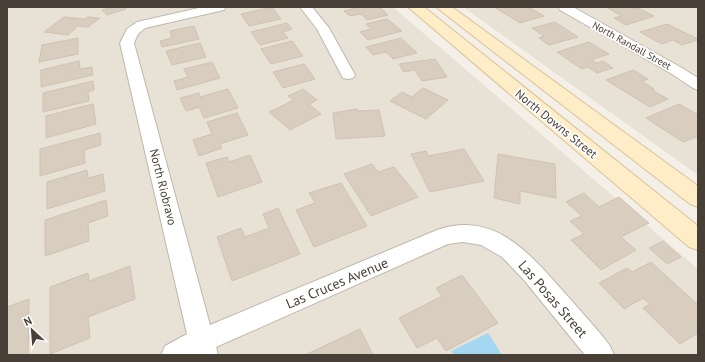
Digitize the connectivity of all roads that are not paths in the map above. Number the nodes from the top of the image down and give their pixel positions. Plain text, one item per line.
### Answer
1 (220, 7) edge
2 (306, 7) edge
3 (415, 7) edge
4 (443, 7) edge
5 (564, 7) edge
6 (348, 75) dead end
7 (698, 85) edge
8 (698, 198) edge
9 (698, 240) edge
10 (503, 246) joint
11 (203, 348) edge
12 (174, 355) edge
13 (601, 355) edge

1 - 11 street, North Riobravo
2 - 6 street
3 - 9 main road, North Downs Street
4 - 8 main road
5 - 7 street, North Randall Street
10 - 11 street, Las Cruces Avenue
10 - 13 street, Las Posas Street
11 - 12 street, Las Cruces Avenue

